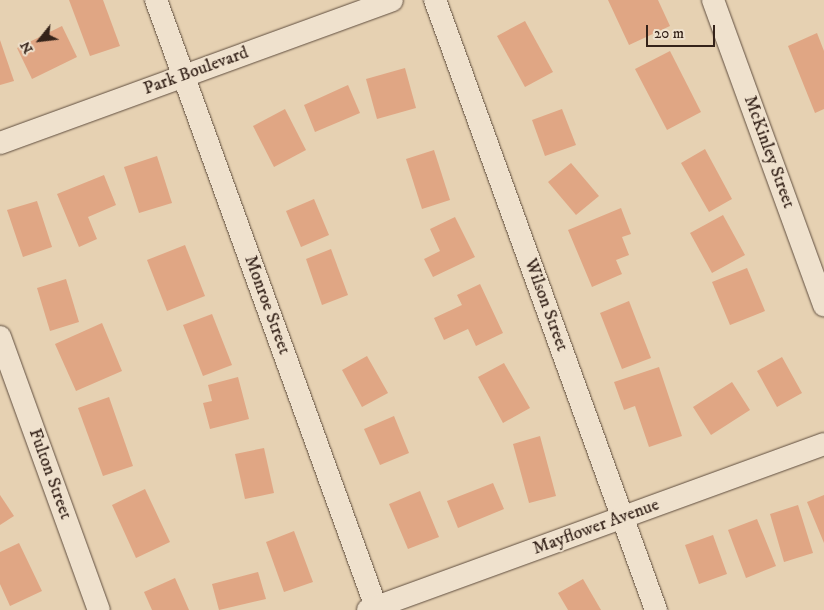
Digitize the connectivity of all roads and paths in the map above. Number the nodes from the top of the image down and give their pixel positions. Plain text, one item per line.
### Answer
1 (156, 0) edge
2 (392, 0) edge
3 (435, 0) edge
4 (713, 0) edge
5 (183, 76) junction
6 (0, 143) edge
7 (824, 305) edge
8 (0, 337) edge
9 (824, 444) edge
10 (623, 517) junction
11 (374, 609) edge
12 (99, 610) edge
13 (656, 610) edge

1 - 5 street, Monroe Street
2 - 5 street, Park Boulevard
3 - 10 street, Wilson Street
4 - 7 street, McKinley Street
5 - 6 street, Park Boulevard
5 - 11 street, Monroe Street
8 - 12 street, Fulton Street
9 - 10 street, Mayflower Avenue
10 - 11 street, Mayflower Avenue
10 - 13 street, Wilson Street

